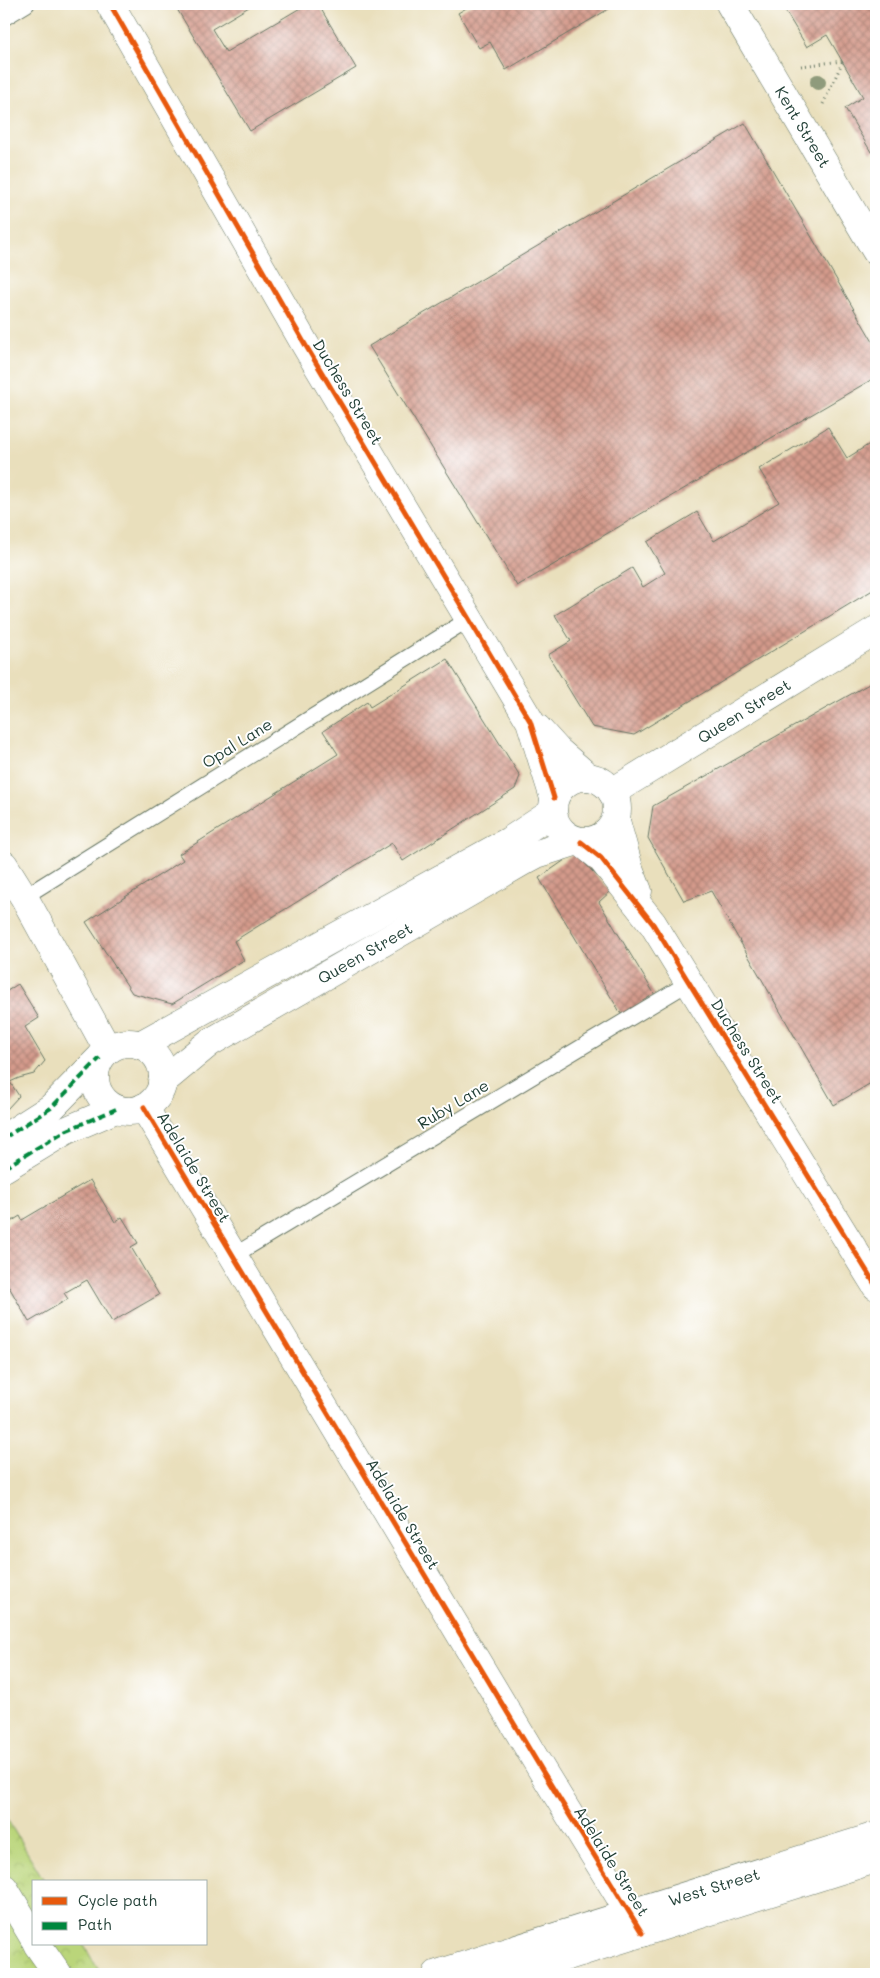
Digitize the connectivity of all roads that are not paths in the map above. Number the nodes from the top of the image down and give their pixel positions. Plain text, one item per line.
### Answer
1 (27, 4) edge
2 (110, 4) edge
3 (730, 4) edge
4 (4, 18) edge
5 (876, 252) edge
6 (469, 619) junction
7 (876, 630) edge
8 (530, 722) junction
9 (588, 777) junction
10 (612, 792) junction
11 (554, 805) junction
12 (616, 821) junction
13 (579, 841) junction
14 (4, 865) edge
15 (24, 897) junction
16 (653, 924) junction
17 (690, 982) junction
18 (140, 1045) junction
19 (104, 1054) junction
20 (162, 1082) junction
21 (144, 1107) junction
22 (116, 1109) junction
23 (4, 1138) edge
24 (4, 1168) edge
25 (233, 1256) junction
26 (876, 1286) edge
27 (876, 1836) edge
28 (876, 1859) edge
29 (4, 1888) edge
30 (636, 1923) junction
31 (32, 1935) edge
32 (38, 1946) edge
33 (38, 1946) edge
34 (45, 1974) edge
35 (58, 1974) edge
36 (437, 1974) edge
37 (511, 1974) edge

1 - 4 lane
2 - 6 street, Duchess Street
3 - 5 street, Kent Street
6 - 8 street, Duchess Street
6 - 15 lane, Opal Lane
7 - 10 street, Queen Street
8 - 9 street, Duchess Street
8 - 11 street, Duchess Street
9 - 10 street
9 - 11 street
10 - 12 street
11 - 13 street
11 - 18 street, Queen Street
12 - 13 street
12 - 16 street, Duchess Street
13 - 16 street, Duchess Street
13 - 20 street, Queen Street
14 - 15 street
15 - 19 street
16 - 17 street, Duchess Street
17 - 25 lane, Ruby Lane
17 - 26 street, Duchess Street
18 - 19 street
18 - 20 street
19 - 22 street
19 - 23 street
20 - 21 street
21 - 22 street
21 - 25 street, Adelaide Street
22 - 24 street
25 - 30 street, Adelaide Street
27 - 30 street, West Street
28 - 30 street, West Street
29 - 31 street
30 - 36 street, West Street
30 - 37 street, West Street
32 - 34 street
33 - 35 street

